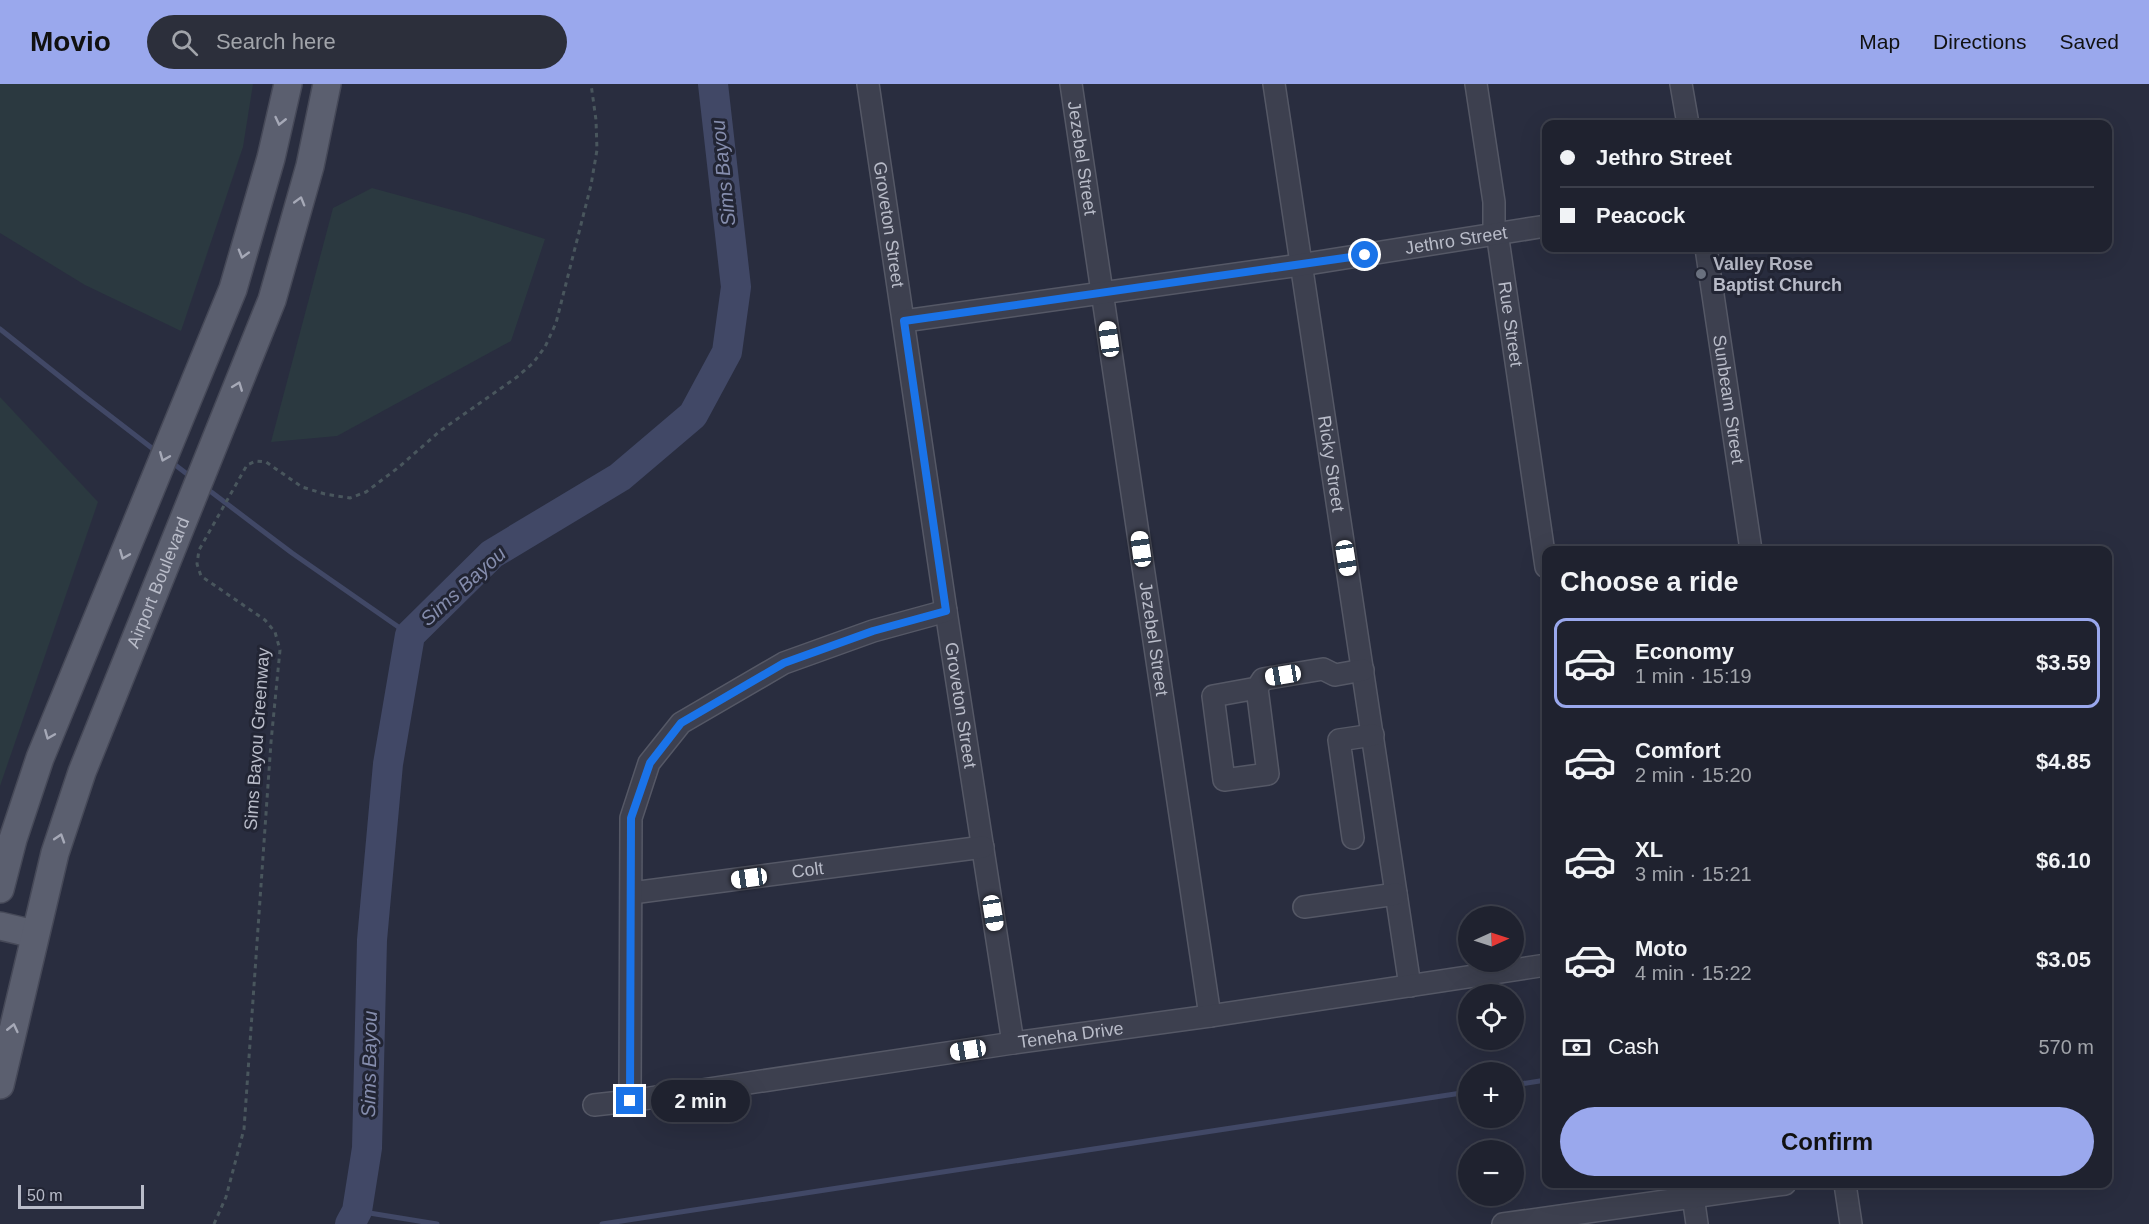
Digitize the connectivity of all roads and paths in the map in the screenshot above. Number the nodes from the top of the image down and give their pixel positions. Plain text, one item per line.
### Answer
1 (288, 84) edge
2 (327, 84) edge
3 (591, 84) edge
4 (868, 84) edge
5 (1071, 84) edge
6 (1274, 84) edge
7 (1476, 84) edge
8 (1682, 84) edge
9 (1687, 120) edge
10 (271, 158) junction
11 (310, 166) junction
12 (1542, 227) edge
13 (1494, 235) junction
14 (1707, 252) edge
15 (1300, 265) junction
16 (1102, 292) junction
17 (904, 321) junction
18 (1543, 546) edge
19 (1749, 546) edge
20 (946, 611) junction
21 (1363, 670) junction
22 (1257, 688) dead end
23 (1372, 735) junction
24 (1378, 773) junction
25 (1345, 779) junction
26 (1353, 838) dead end
27 (983, 847) junction
28 (0, 889) edge
29 (632, 893) junction
30 (1396, 894) junction
31 (1304, 907) dead end
32 (0, 926) edge
33 (34, 934) junction
34 (1542, 966) edge
35 (1410, 986) junction
36 (1210, 1016) junction
37 (1013, 1043) junction
38 (0, 1084) edge
39 (630, 1101) junction
40 (594, 1105) dead end
41 (1754, 1188) edge
42 (1846, 1188) edge
43 (1693, 1196) junction
44 (214, 1224) edge
45 (1503, 1224) edge
46 (1697, 1224) edge
47 (1851, 1224) edge

1 -> 10 main road
2 - 11 main road, Airport Boulevard
3 - 44 path, Sims Bayou Greenway
4 - 17 street, Groveton Street
5 - 16 street, Jezebel Street
6 - 15 street, Ricky Street
7 - 13 street, Rue Street
8 - 9 street
10 - 11 main road
10 -> 28 main road
33 -> 11 main road, Airport Boulevard
12 - 13 street, Jethro Street
13 - 15 street, Jethro Street
13 - 18 street, Rue Street
14 - 19 street, Sunbeam Street
15 - 16 street, Jethro Street
15 - 21 street, Ricky Street
16 - 17 street, Jethro Street
16 - 36 street, Jezebel Street
17 - 20 street, Groveton Street
20 - 27 street, Groveton Street
20 - 29 street
21 - 22 street
21 - 23 street, Ricky Street
23 - 24 street, Ricky Street
23 - 25 street
24 - 25 street
24 - 30 street, Ricky Street
25 - 26 street
27 - 29 street, Colt
27 - 37 street, Groveton Street
29 - 39 street
30 - 31 street
30 - 35 street, Ricky Street
32 - 33 main road
38 -> 33 main road, Airport Boulevard
34 - 35 street, Teneha Drive
35 - 36 street, Teneha Drive
36 - 37 street, Teneha Drive
37 - 39 street, Teneha Drive
39 - 40 street, Teneha Drive
41 - 43 street
42 - 47 street
43 - 45 street
43 - 46 street

